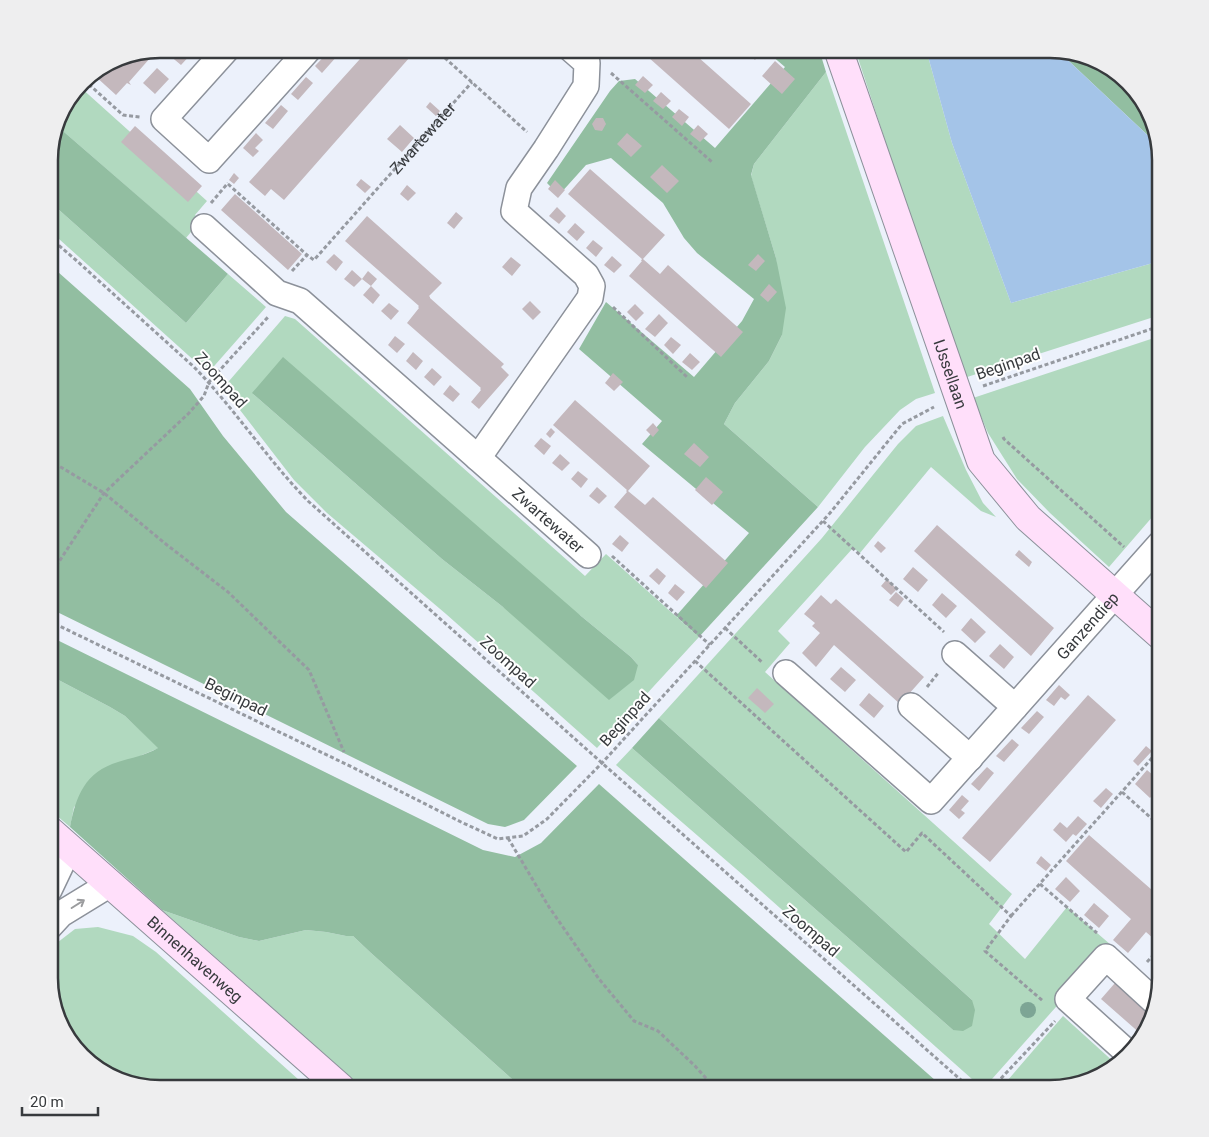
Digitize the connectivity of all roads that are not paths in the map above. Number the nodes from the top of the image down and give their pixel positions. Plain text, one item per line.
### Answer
1 (219, 58) edge
2 (301, 58) edge
3 (579, 58) edge
4 (841, 58) edge
5 (206, 216) road end
6 (478, 458) junction
7 (1151, 554) edge
8 (588, 556) road end
9 (1115, 595) junction
10 (1152, 628) edge
11 (955, 654) road end
12 (786, 673) road end
13 (911, 706) road end
14 (1015, 707) junction
15 (970, 758) junction
16 (58, 838) edge
17 (69, 848) junction
18 (58, 871) edge
19 (110, 884) junction
20 (58, 917) edge
21 (1150, 997) edge
22 (1122, 1050) edge
23 (332, 1080) edge

1 - 2 street
3 - 6 street
4 - 9 street, IJssellaan
5 - 6 street, Zwartewater
6 - 8 street, Zwartewater
7 - 9 street, Ganzendiep
9 - 10 street, IJssellaan
9 - 14 street, Ganzendiep
11 - 14 street
12 - 15 street, Ganzendiep
13 - 15 street
14 - 15 street, Ganzendiep
16 - 17 street, Binnenhavenweg
17 - 18 street
17 - 19 street, Binnenhavenweg
20 -> 19 street
19 - 23 street, Binnenhavenweg
21 - 22 street

